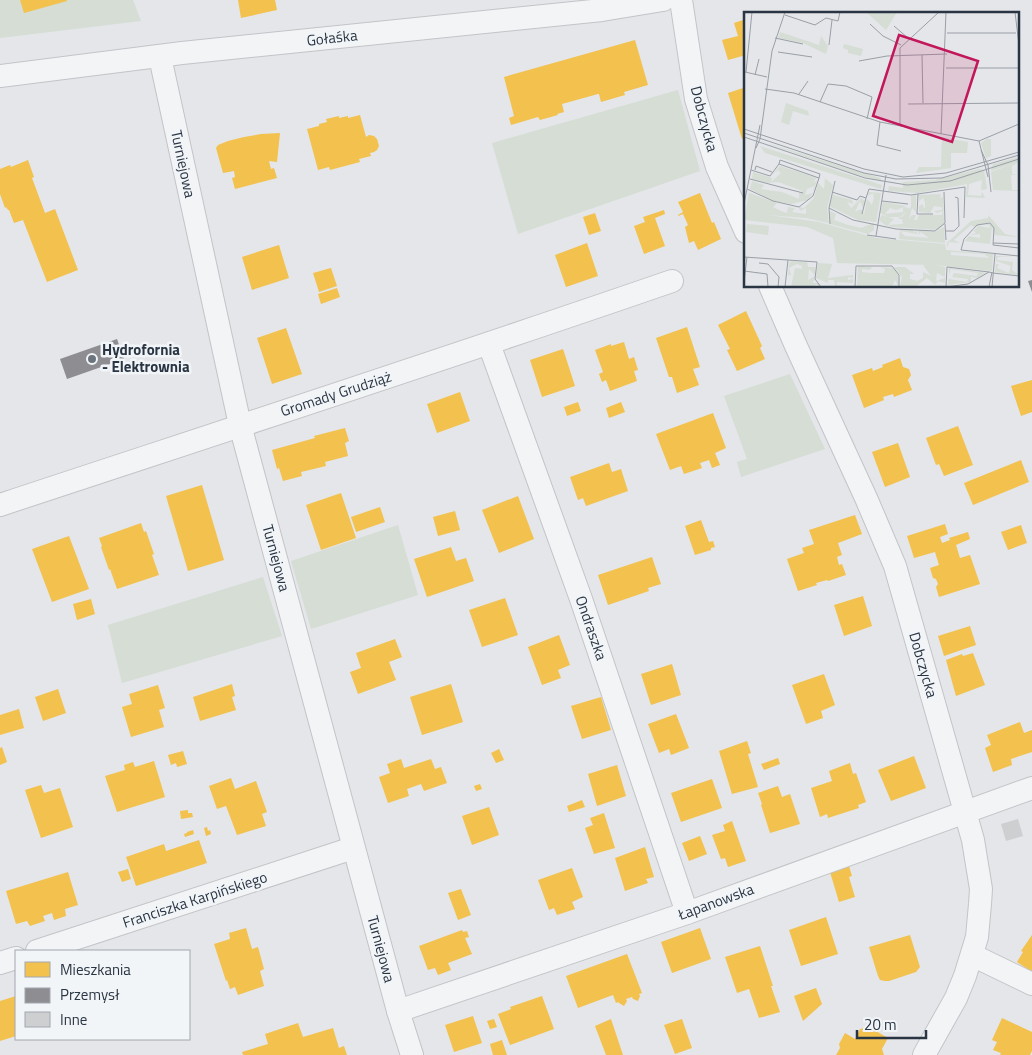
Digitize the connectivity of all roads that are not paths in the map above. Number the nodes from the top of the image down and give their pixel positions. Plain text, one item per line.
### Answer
1 (663, 0) edge
2 (681, 0) edge
3 (160, 56) junction
4 (0, 76) edge
5 (744, 228) edge
6 (672, 281) dead end
7 (771, 288) edge
8 (488, 344) junction
9 (240, 425) junction
10 (0, 505) edge
11 (1032, 788) edge
12 (965, 812) junction
13 (353, 848) junction
14 (688, 912) junction
15 (40, 950) edge
16 (972, 954) junction
17 (15, 958) edge
18 (0, 963) edge
19 (1032, 984) edge
20 (398, 1011) junction
21 (412, 1055) edge
22 (924, 1055) edge

1 - 3 street, Gołaśka
2 - 5 street, Dobczycka
3 - 4 street, Gołaśka
3 - 9 street, Turniejowa
6 - 8 street, Gromady Grudziąż
7 - 12 street, Dobczycka
8 - 9 street, Gromady Grudziąż
8 - 14 street, Ondraszka
9 - 10 street, Gromady Grudziąż
9 - 13 street, Turniejowa
11 - 12 street, Łapanowska
12 - 14 street, Łapanowska
12 - 16 street, Dobczycka
13 - 15 street, Franciszka Karpińskiego
13 - 20 street, Turniejowa
14 - 20 street, Łapanowska
16 - 19 street
16 - 22 street, Dobczycka
17 - 18 street
20 - 21 street, Turniejowa

